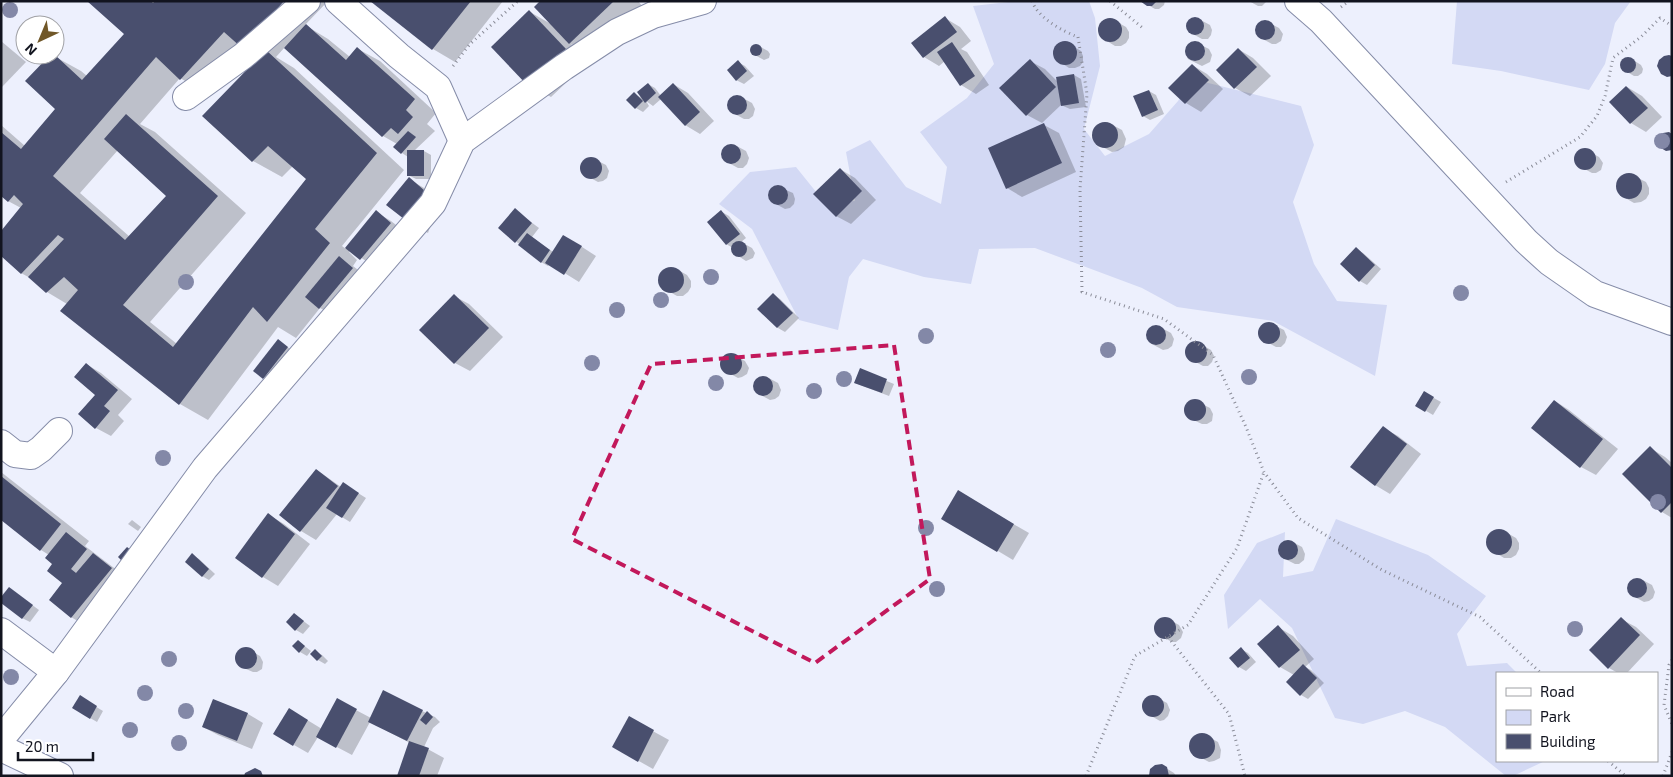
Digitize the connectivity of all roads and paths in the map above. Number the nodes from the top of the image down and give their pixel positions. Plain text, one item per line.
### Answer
1 (307, 1) edge
2 (338, 1) edge
3 (518, 1) edge
4 (703, 1) edge
5 (1032, 1) edge
6 (1110, 1) edge
7 (1298, 1) edge
8 (1672, 26) edge
9 (1144, 29) dead end
10 (438, 87) junction
11 (186, 98) dead end
12 (462, 141) junction
13 (1484, 195) junction
14 (1672, 322) edge
15 (59, 431) dead end
16 (1, 443) edge
17 (1264, 472) junction
18 (1, 631) edge
19 (1168, 636) junction
20 (1672, 660) edge
21 (56, 672) junction
22 (1540, 672) edge
23 (1672, 724) edge
24 (1, 739) edge
25 (1, 748) edge
26 (1672, 752) edge
27 (1609, 762) edge
28 (60, 776) edge
29 (1086, 776) edge
30 (1245, 776) edge
31 (1626, 776) edge
32 (1663, 776) edge

1 - 11 street
2 - 10 street
3 - 10 path
4 - 12 street
5 - 17 path
6 - 9 path
7 - 13 street
8 - 13 path
10 - 12 street
12 - 21 street
13 - 14 street
15 - 16 street
17 - 19 path
17 - 22 path
18 - 21 street
19 - 29 path
19 - 30 path
20 - 23 path
21 - 24 street
25 - 28 street
26 - 32 path
27 - 31 path

